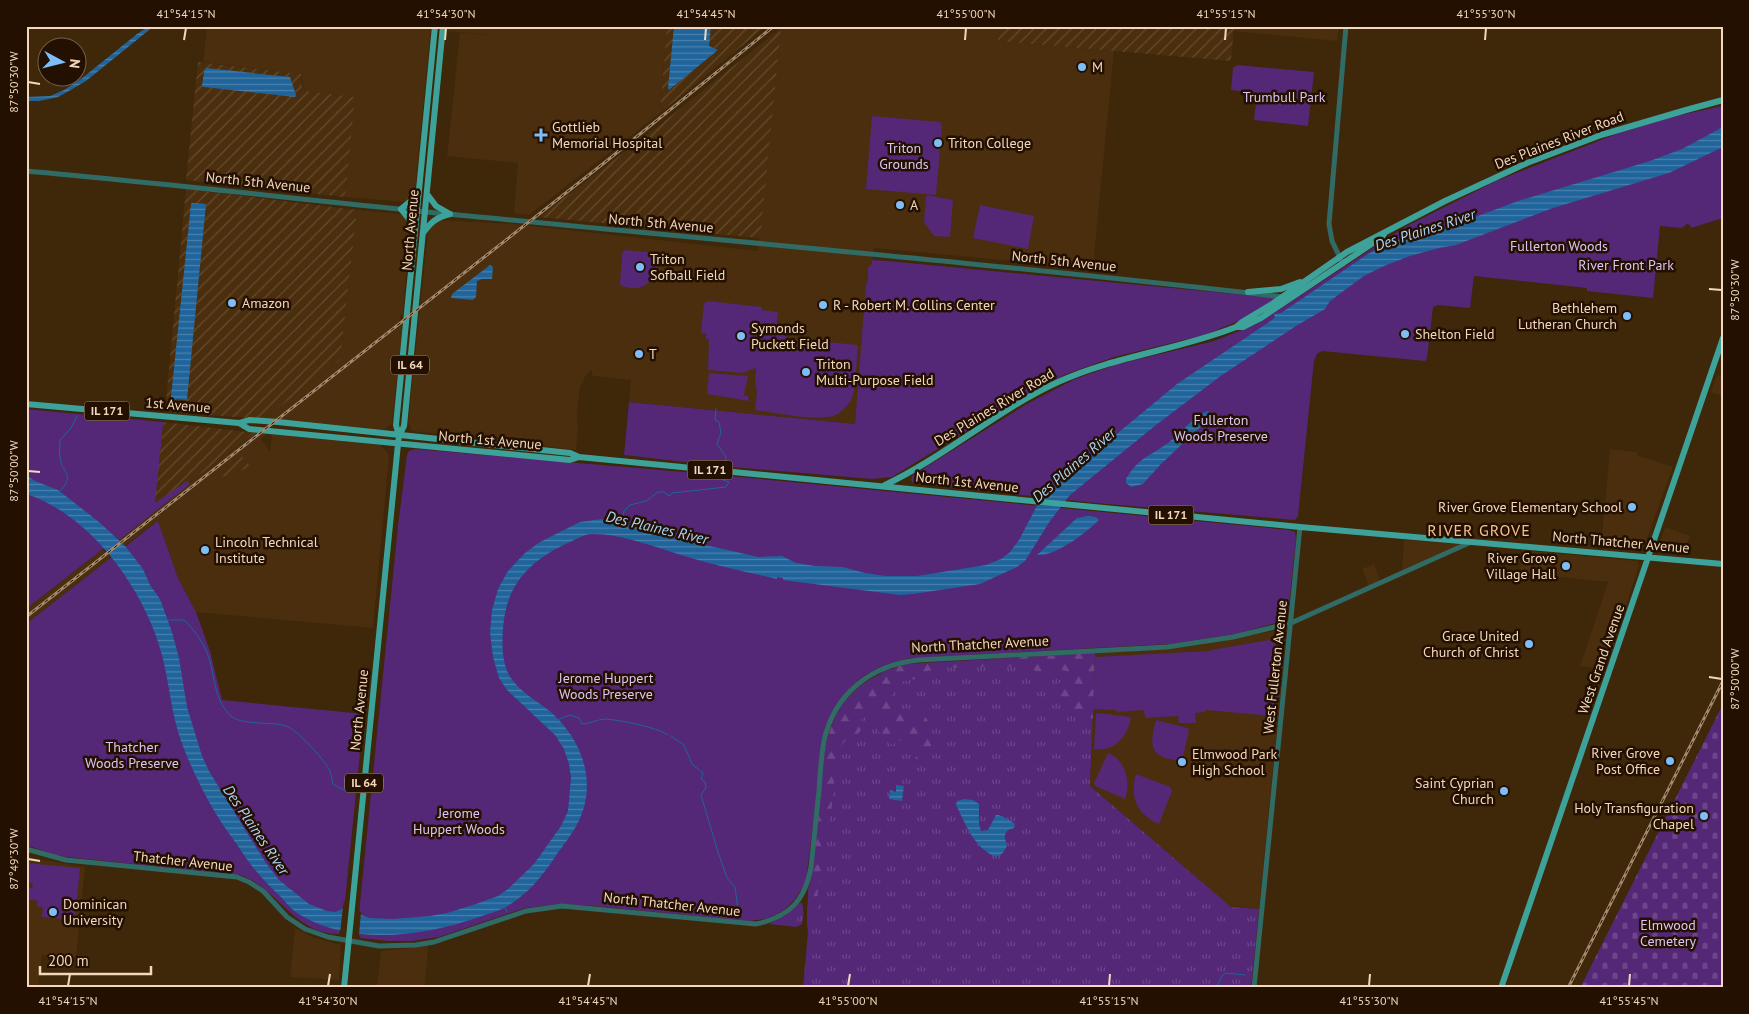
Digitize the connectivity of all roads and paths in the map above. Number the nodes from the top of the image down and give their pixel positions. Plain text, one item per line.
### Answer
1 (435, 26) edge
2 (443, 26) edge
3 (1346, 26) edge
4 (1723, 100) edge
5 (26, 171) edge
6 (419, 187) junction
7 (426, 192) junction
8 (400, 208) junction
9 (417, 210) junction
10 (424, 211) junction
11 (450, 214) junction
12 (422, 234) junction
13 (414, 240) junction
14 (1341, 260) junction
15 (1310, 277) junction
16 (1248, 292) junction
17 (1283, 297) junction
18 (1293, 298) junction
19 (1236, 327) junction
20 (1723, 338) edge
21 (26, 404) edge
22 (239, 423) junction
23 (399, 436) junction
24 (398, 444) junction
25 (579, 457) junction
26 (910, 481) junction
27 (884, 486) junction
28 (1300, 527) junction
29 (1472, 542) junction
30 (1648, 556) junction
31 (1723, 564) edge
32 (1291, 623) junction
33 (26, 849) edge
34 (349, 942) junction
35 (344, 988) edge
36 (1254, 988) edge
37 (1501, 988) edge

1 - 6 main road, North Avenue / IL 64
2 - 7 main road, North Avenue / IL 64
3 - 14 street
4 - 14 main road, Des Plaines River Road
5 - 8 street, North 5th Avenue
6 - 8 main road
6 - 9 main road, North Avenue / IL 64
7 - 10 main road, North Avenue / IL 64
7 - 11 main road
8 - 9 street, North 5th Avenue
8 - 13 main road
9 - 10 street, North 5th Avenue
9 - 13 main road, North Avenue / IL 64
10 - 11 street, North 5th Avenue
10 - 12 main road, North Avenue / IL 64
11 - 12 main road
11 - 16 street, North 5th Avenue
12 - 23 main road, North Avenue / IL 64
13 - 23 main road, North Avenue / IL 64
14 - 15 main road, Des Plaines River Road
14 - 18 main road, Des Plaines River Road
15 - 16 main road
15 - 17 main road, Des Plaines River Road
16 - 17 street, North 5th Avenue
17 - 18 street, North 5th Avenue
17 - 19 main road, Des Plaines River Road
18 - 19 main road, Des Plaines River Road
19 - 26 main road, Des Plaines River Road
20 - 30 main road, West Grand Avenue
21 - 22 main road, 1st Avenue / IL 171
22 - 23 main road, 1st Avenue / IL 171
22 - 24 main road, 1st Avenue / IL 171
23 - 24 main road, North Avenue / IL 64
23 - 25 main road, North 1st Avenue / IL 171
24 - 25 main road, North 1st Avenue / IL 171
24 - 34 main road, North Avenue / IL 64
25 - 27 main road, North 1st Avenue / IL 171
26 - 27 main road, North 1st Avenue / IL 171
26 - 27 main road, Des Plaines River Road
26 - 28 main road, North 1st Avenue / IL 171
28 - 29 main road, North 1st Avenue / IL 171
28 - 32 street, West Fullerton Avenue
29 - 30 main road, North Thatcher Avenue / IL 171
29 - 32 street, North Thatcher Avenue
30 - 31 main road, North Thatcher Avenue / IL 171
30 - 37 main road, West Grand Avenue
32 - 34 street, North Thatcher Avenue
32 - 36 street, West Fullerton Avenue
33 - 34 street, Thatcher Avenue
34 - 35 main road, North Avenue / IL 64

